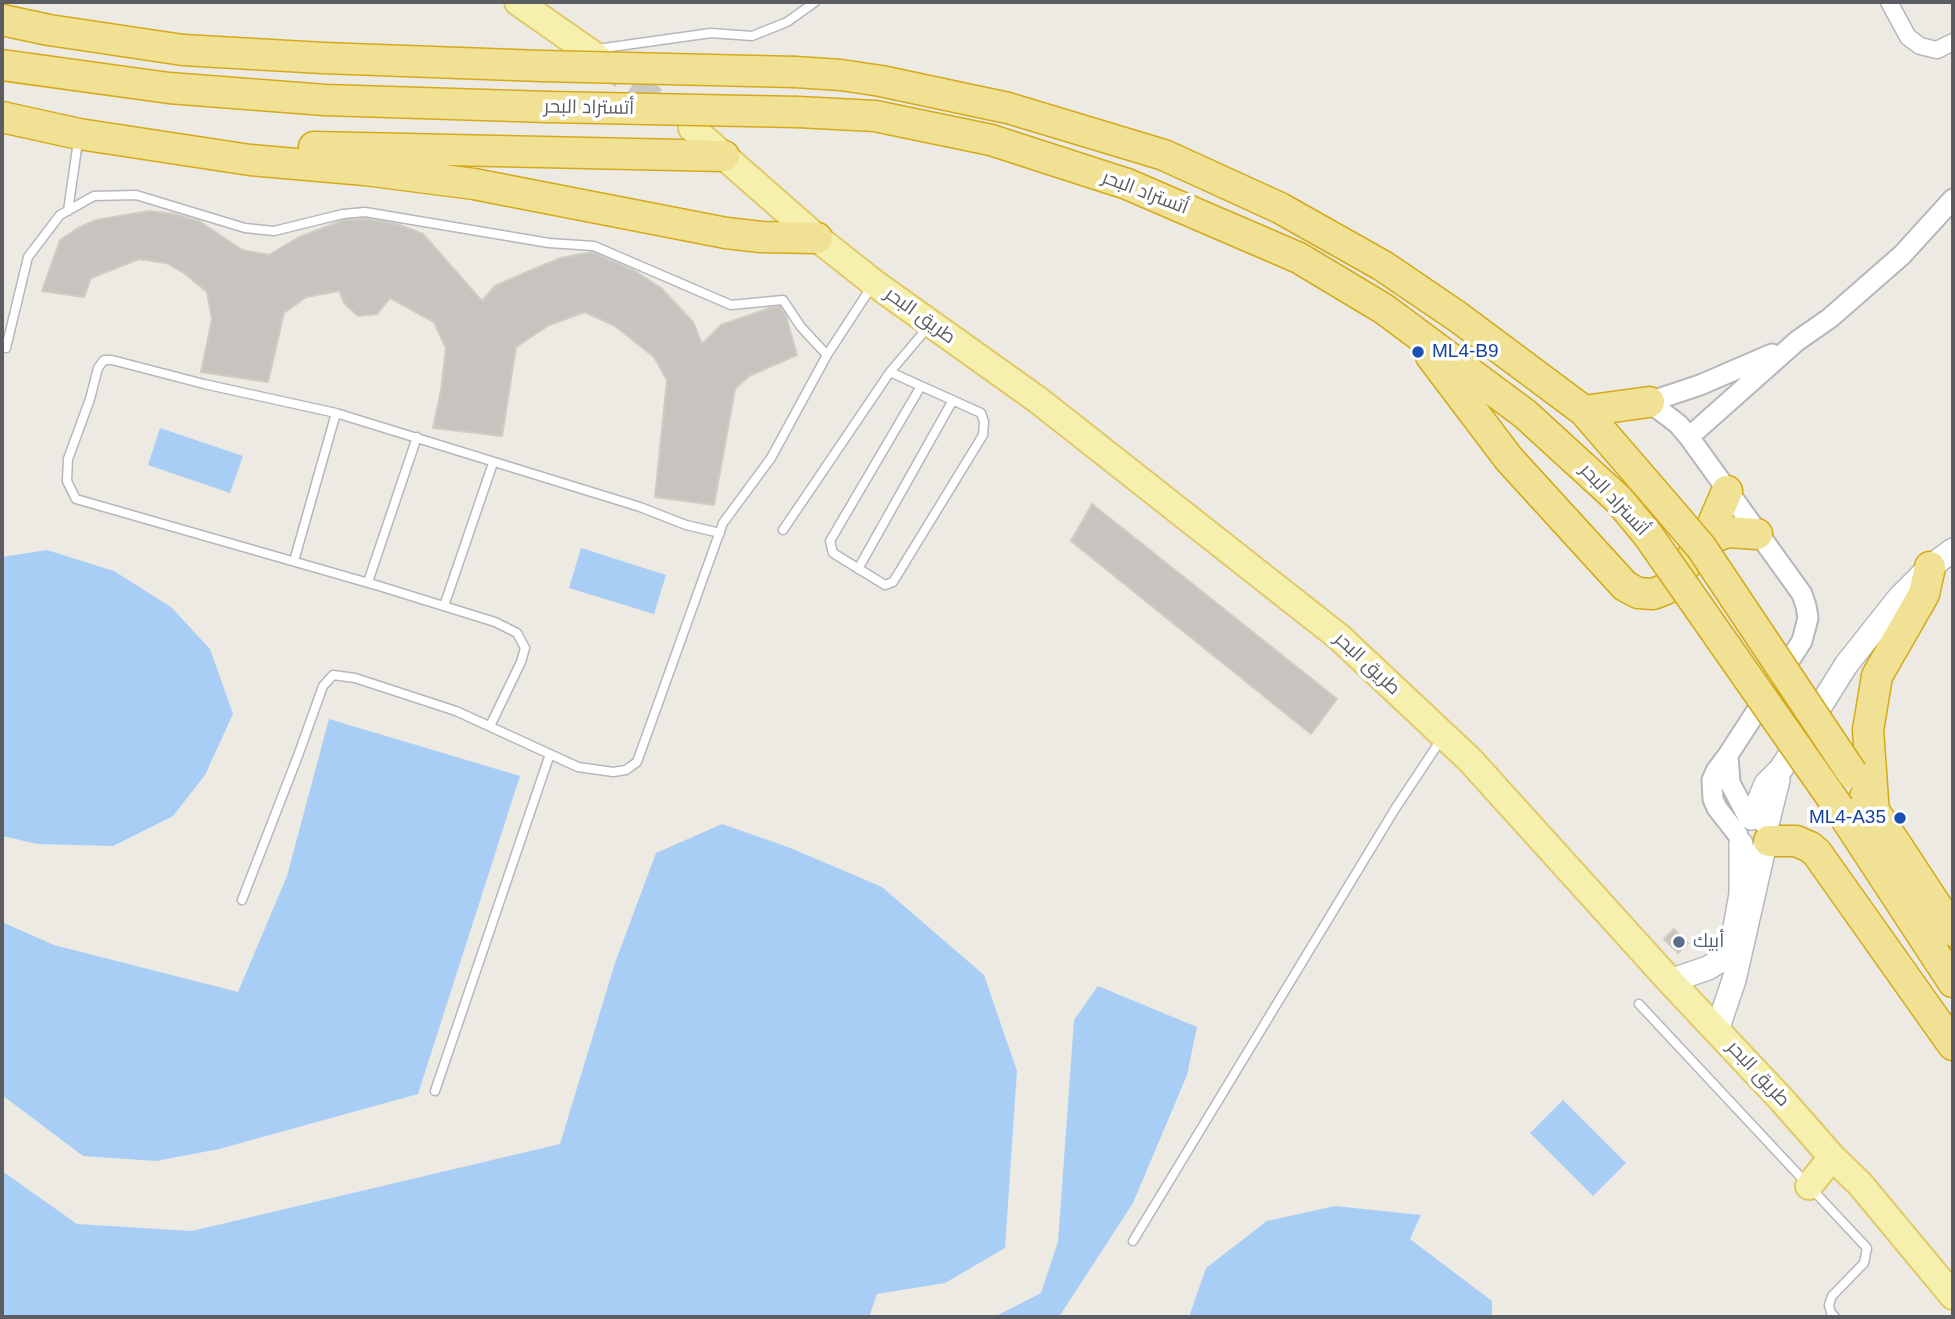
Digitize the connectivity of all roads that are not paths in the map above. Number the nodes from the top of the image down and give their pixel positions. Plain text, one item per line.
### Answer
1 (519, 2) edge
2 (815, 2) edge
3 (1889, 2) edge
4 (2, 20) edge
5 (1953, 42) edge
6 (593, 54) joint
7 (2, 65) edge
8 (2, 117) edge
9 (692, 128) tunnel mouth
10 (79, 134) junction
11 (135, 143) junction
12 (724, 156) junction
13 (1953, 199) edge
14 (68, 211) junction
15 (817, 238) junction
16 (874, 283) junction
17 (931, 324) junction
18 (1409, 327) junction
19 (1797, 341) junction
20 (6, 348) dead end
21 (827, 355) junction
22 (890, 372) junction
23 (921, 386) junction
24 (953, 400) junction
25 (1649, 402) junction
26 (1584, 411) junction
27 (336, 412) junction
28 (417, 437) junction
29 (1689, 437) junction
30 (492, 463) junction
31 (1727, 491) junction
32 (783, 530) dead end
33 (720, 533) junction
34 (1757, 534) junction
35 (1706, 540) junction
36 (1942, 558) edge
37 (294, 561) junction
38 (858, 569) junction
39 (368, 582) junction
40 (444, 606) junction
41 (490, 726) junction
42 (1443, 735) junction
43 (550, 754) junction
44 (1874, 814) junction
45 (1754, 833) junction
46 (242, 900) dead end
47 (1953, 931) edge
48 (1670, 981) junction
49 (1953, 982) edge
50 (1639, 1004) dead end
51 (1717, 1030) junction
52 (1953, 1045) edge
53 (435, 1091) dead end
54 (1832, 1157) junction
55 (1809, 1186) junction
56 (1133, 1241) dead end
57 (1953, 1296) edge
58 (1835, 1317) edge

1 - 6 main road
2 - 6 lane
3 - 5 street
4 - 26 highway, أتستراد البحر, bridge
7 - 18 highway, أتستراد البحر, bridge
8 - 10 highway
9 - 12 main road, طريق البحر
10 - 11 highway
10 - 14 lane
11 - 12 highway
11 - 15 highway
12 - 15 main road, طريق البحر
13 - 19 street
14 - 20 lane
14 - 21 lane
15 - 16 main road, طريق البحر
16 - 17 main road, طريق البحر
16 - 21 lane
17 - 22 lane
17 - 42 main road, طريق البحر
18 - 35 highway
18 - 49 highway, أتستراد البحر, bridge
19 - 25 street
19 - 29 street
21 - 33 lane
22 - 23 lane
22 - 32 lane
23 - 24 lane
23 - 38 lane
24 - 38 lane
24 - 38 lane
25 - 26 highway
25 - 29 street
26 - 44 highway, أتستراد البحر, bridge
27 - 28 lane
27 - 37 lane
27 - 37 lane
28 - 30 lane
28 - 39 lane
29 - 31 street
30 - 33 lane
30 - 40 lane
31 - 34 street
31 - 35 highway
33 - 43 lane
34 - 35 highway
34 - 45 street
36 - 44 highway
36 - 45 main road
37 - 39 lane
39 - 40 lane
40 - 41 lane
41 - 43 lane
41 - 46 lane
42 - 48 main road, طريق البحر
42 - 56 lane
43 - 53 lane
44 - 47 highway, أتستراد البحر
45 - 48 main road
45 - 51 main road
45 - 52 highway
48 - 51 main road, طريق البحر
50 - 55 lane
51 - 54 main road, طريق البحر
54 - 55 main road
54 - 57 main road, طريق البحر
55 - 58 lane

